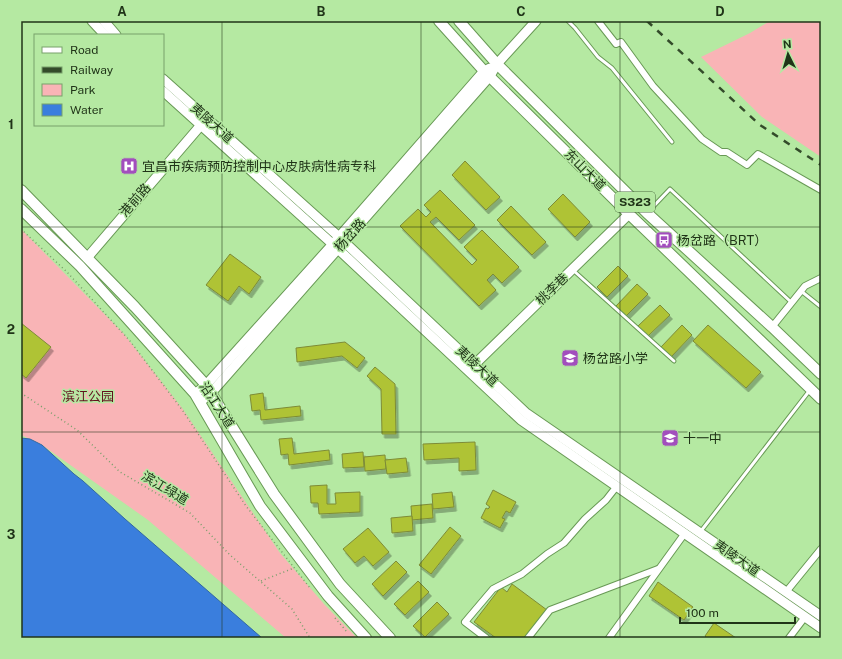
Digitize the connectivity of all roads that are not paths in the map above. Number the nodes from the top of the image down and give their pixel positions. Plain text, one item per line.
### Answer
1 (92, 21) edge
2 (104, 21) edge
3 (439, 21) edge
4 (459, 21) edge
5 (536, 21) edge
6 (568, 21) edge
7 (598, 21) edge
8 (103, 34) edge
9 (115, 34) edge
10 (497, 64) junction
11 (487, 73) junction
12 (164, 80) edge
13 (164, 92) edge
14 (201, 125) junction
15 (672, 142) dead end
16 (21, 190) edge
17 (821, 190) edge
18 (21, 210) edge
19 (646, 213) junction
20 (629, 214) junction
21 (341, 239) junction
22 (335, 247) junction
23 (86, 258) junction
24 (572, 270) junction
25 (821, 278) edge
26 (800, 291) junction
27 (791, 302) junction
28 (821, 307) edge
29 (772, 327) junction
30 (674, 361) dead end
31 (476, 364) junction
32 (821, 374) edge
33 (209, 389) junction
34 (811, 389) junction
35 (198, 398) junction
36 (821, 399) edge
37 (617, 486) junction
38 (685, 533) junction
39 (700, 533) junction
40 (821, 549) edge
41 (658, 569) junction
42 (786, 592) junction
43 (821, 616) edge
44 (805, 617) junction
45 (821, 628) edge
46 (366, 638) edge
47 (390, 638) edge
48 (486, 638) edge
49 (528, 638) edge
50 (609, 638) edge
51 (789, 638) edge

1 - 8 main road
2 - 9 main road
3 - 11 main road, 东山大道
4 - 10 main road, 东山大道 / S323
5 - 10 main road, 杨岔路
6 - 15 lane
7 - 17 street
10 - 11 main road, 杨岔路
10 - 19 main road, 东山大道 / S323
11 - 20 main road, 东山大道
11 - 21 main road, 杨岔路
12 - 21 main road, 夷陵大道
13 - 14 main road, 夷陵大道
14 - 22 main road, 夷陵大道
14 - 23 main road, 港前路
16 - 23 main road, 沿江大道
18 - 35 main road, 沿江大道
19 - 27 lane
19 - 29 main road, 东山大道 / S323
20 - 24 main road, 桃李巷
20 - 34 main road, 东山大道
21 - 22 main road, 杨岔路
21 - 31 main road, 夷陵大道
22 - 33 main road, 杨岔路
22 - 37 main road, 夷陵大道
23 - 33 main road, 沿江大道
24 - 30 lane
24 - 31 main road, 桃李巷
25 - 26 street
26 - 27 street
26 - 28 lane
27 - 29 street
29 - 32 main road, 东山大道 / S323
31 - 39 main road, 夷陵大道
33 - 35 main road, 杨岔路
33 - 47 main road, 沿江大道
34 - 36 main road, 东山大道
34 - 39 lane
35 - 46 main road, 沿江大道
37 - 38 main road, 夷陵大道
37 - 48 street
38 - 41 street
38 - 44 main road, 夷陵大道
39 - 42 main road, 夷陵大道
40 - 42 street
41 - 49 street
41 - 50 street
42 - 43 main road, 夷陵大道
44 - 45 main road, 夷陵大道
44 - 51 street

